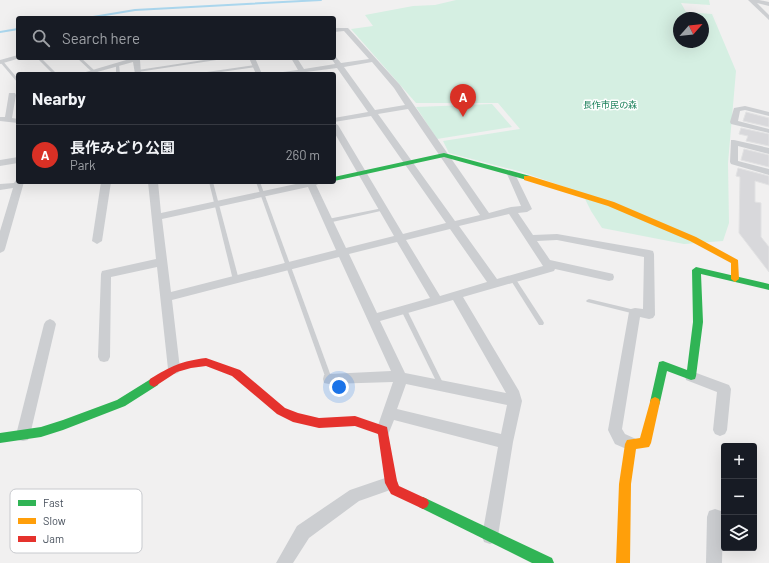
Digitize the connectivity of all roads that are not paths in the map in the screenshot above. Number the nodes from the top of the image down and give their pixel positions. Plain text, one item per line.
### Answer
1 (751, 0) edge
2 (769, 4) edge
3 (769, 18) edge
4 (336, 30) edge
5 (16, 58) edge
6 (40, 60) edge
7 (80, 60) edge
8 (138, 60) edge
9 (211, 60) edge
10 (253, 60) edge
11 (295, 60) edge
12 (374, 60) junction
13 (119, 61) edge
14 (1, 62) edge
15 (336, 62) edge
16 (256, 66) junction
17 (93, 71) junction
18 (53, 72) edge
19 (90, 72) edge
20 (118, 72) edge
21 (138, 72) edge
22 (214, 72) edge
23 (259, 72) edge
24 (303, 72) edge
25 (16, 79) edge
26 (12, 95) edge
27 (411, 106) junction
28 (373, 113) junction
29 (769, 114) edge
30 (4, 120) edge
31 (336, 120) edge
32 (16, 121) edge
33 (336, 128) edge
34 (769, 131) edge
35 (769, 151) edge
36 (444, 155) junction
37 (16, 160) edge
38 (408, 162) junction
39 (0, 163) edge
40 (362, 172) junction
41 (769, 172) edge
42 (510, 174) junction
43 (336, 178) edge
44 (16, 183) edge
45 (18, 184) edge
46 (106, 184) edge
47 (152, 184) edge
48 (212, 184) edge
49 (259, 184) edge
50 (308, 184) edge
51 (313, 184) edge
52 (0, 187) edge
53 (262, 194) junction
54 (217, 204) junction
55 (383, 209) junction
56 (511, 210) junction
57 (486, 216) junction
58 (157, 217) junction
59 (328, 221) junction
60 (452, 225) junction
61 (400, 238) junction
62 (529, 238) junction
63 (97, 241) dead end
64 (0, 249) edge
65 (343, 253) junction
66 (162, 262) junction
67 (546, 263) junction
68 (289, 267) junction
69 (609, 277) dead end
70 (513, 278) junction
71 (735, 279) junction
72 (236, 280) junction
73 (494, 284) junction
74 (769, 287) edge
75 (456, 295) junction
76 (166, 297) junction
77 (437, 300) junction
78 (589, 301) dead end
79 (404, 310) junction
80 (635, 312) junction
81 (373, 319) junction
82 (541, 323) dead end
83 (50, 324) dead end
84 (104, 357) dead end
85 (174, 370) junction
86 (691, 376) junction
87 (329, 379) joint
88 (401, 379) junction
89 (442, 387) junction
90 (515, 401) junction
91 (389, 413) junction
92 (720, 430) dead end
93 (383, 431) junction
94 (23, 435) junction
95 (0, 438) edge
96 (506, 442) junction
97 (631, 444) junction
98 (391, 482) junction
99 (715, 517) dead end
100 (490, 536) junction
101 (284, 563) edge
102 (547, 563) edge
103 (623, 563) edge
104 (714, 563) edge

1 - 2 street
1 - 3 street
4 - 12 street
5 - 14 street
6 - 18 lane
7 - 17 lane
8 - 21 street
9 - 21 lane
10 - 16 street
11 - 24 street
12 - 15 street
12 - 27 street
13 - 17 street
13 - 20 lane
14 - 25 lane
15 - 24 street
15 - 28 street
16 - 22 lane
16 - 23 street
17 - 19 street
26 - 30 street
27 - 28 street
27 - 36 street
28 - 31 street
28 - 38 street
29 - 34 street
30 - 32 street
33 - 40 street
35 - 41 street
36 - 38 street
36 - 42 street
36 - 57 street
37 - 39 street
38 - 40 street
38 - 60 street
40 - 43 street
40 - 55 street
42 - 56 street
42 - 71 street
44 - 52 street
45 - 64 street
46 - 63 street
47 - 58 street
48 - 54 lane
49 - 53 lane
50 - 53 street
51 - 59 street
53 - 54 street
53 - 68 lane
54 - 58 street
54 - 72 lane
55 - 59 lane
55 - 61 street
56 - 57 street
56 - 62 street
57 - 60 street
58 - 66 street
59 - 65 street
60 - 61 street
60 - 73 street
61 - 65 street
61 - 77 street
62 - 67 street
62 - 80 street
65 - 68 street
65 - 81 street
66 - 76 street
66 - 84 street
67 - 69 street
67 - 70 street
68 - 72 street
68 - 87 lane
70 - 73 street
70 - 82 lane
71 - 74 street
71 - 86 street
72 - 76 street
73 - 75 street
75 - 77 street
75 - 90 street
76 - 85 street
77 - 79 street
78 - 80 lane
79 - 81 street
79 - 89 lane
80 - 97 street
81 - 88 street
83 - 94 street
85 - 93 street
85 - 94 street
86 - 92 street
86 - 97 street
87 - 88 street
88 - 89 street
88 - 91 street
89 - 90 street
90 - 96 street
91 - 93 street
91 - 96 street
93 - 98 street
94 - 95 street
96 - 100 street
97 - 103 street
98 - 100 street
98 - 101 street
99 - 104 street
100 - 102 street

